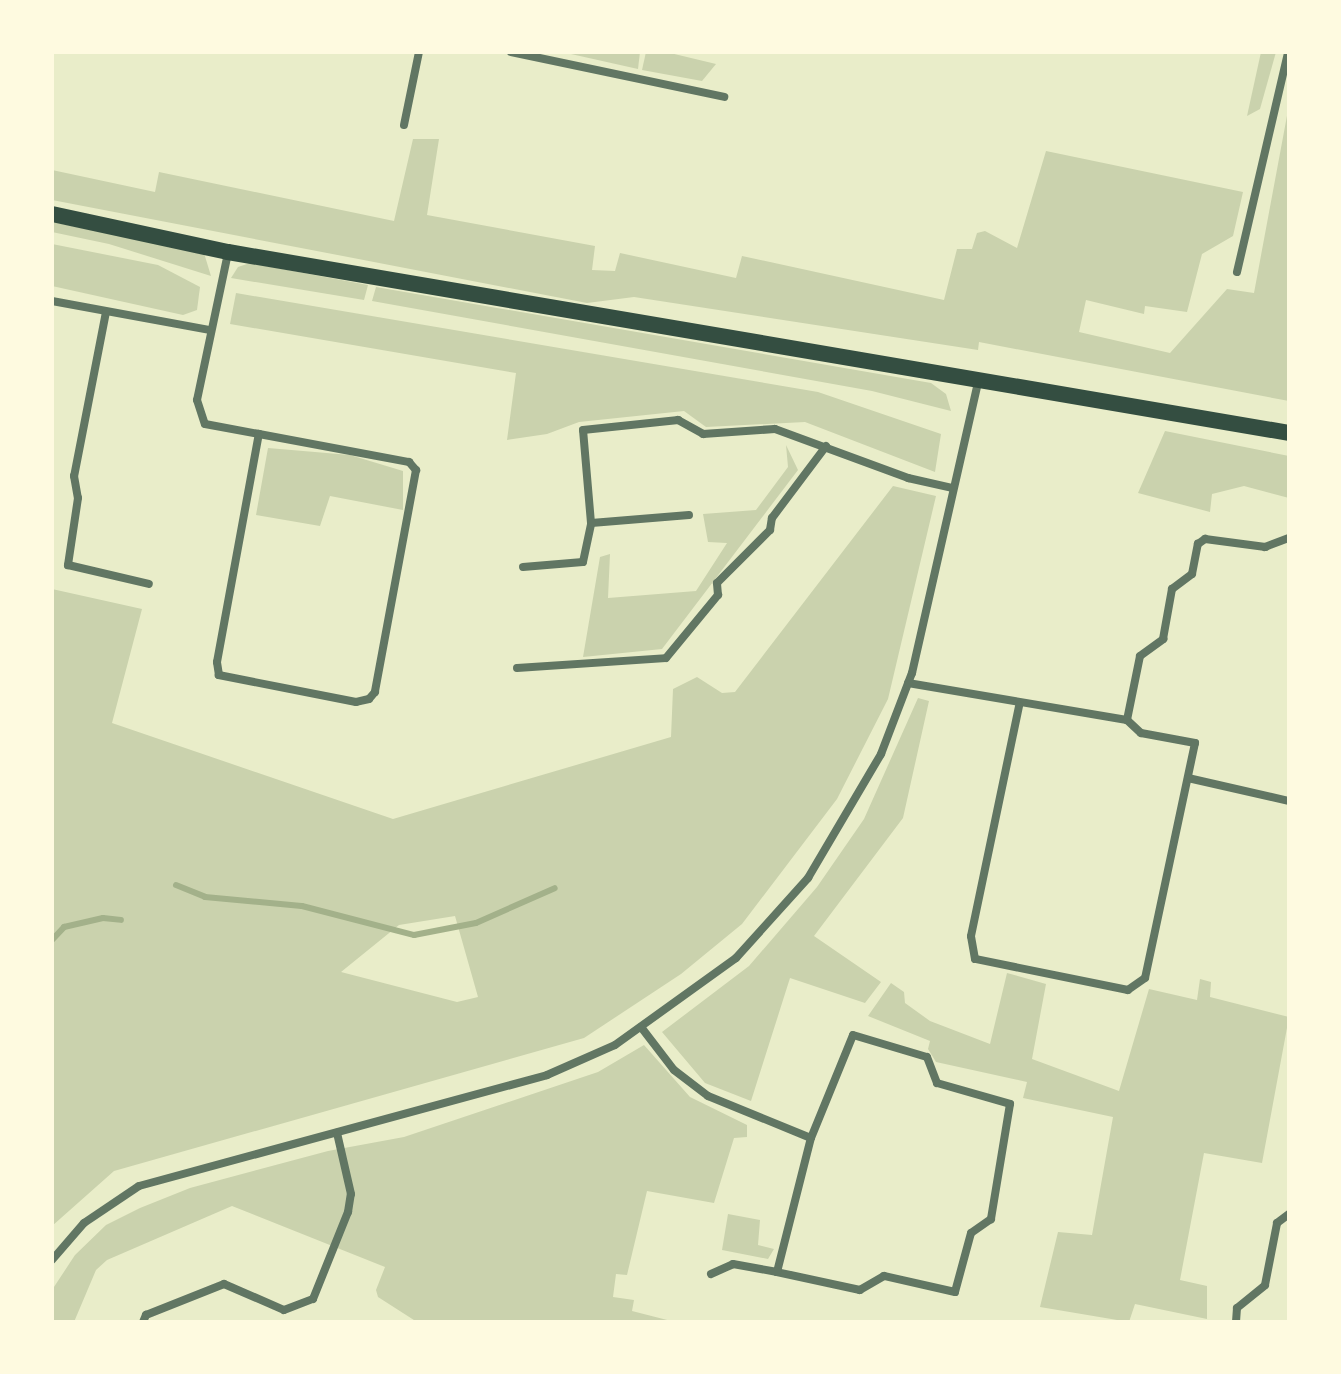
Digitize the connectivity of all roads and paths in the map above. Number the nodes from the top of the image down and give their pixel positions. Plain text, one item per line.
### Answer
1 (419, 52) edge
2 (511, 52) edge
3 (1288, 52) edge
4 (724, 97) dead end
5 (404, 125) dead end
6 (52, 214) edge
7 (228, 252) junction
8 (1237, 272) dead end
9 (52, 301) edge
10 (106, 312) junction
11 (210, 330) junction
12 (979, 379) junction
13 (1289, 433) edge
14 (259, 434) junction
15 (826, 446) junction
16 (952, 488) junction
17 (689, 515) dead end
18 (591, 523) junction
19 (1289, 538) edge
20 (523, 567) dead end
21 (149, 584) dead end
22 (517, 668) dead end
23 (908, 683) junction
24 (1019, 706) junction
25 (1127, 720) junction
26 (1188, 778) junction
27 (1289, 801) edge
28 (641, 1027) junction
29 (337, 1133) junction
30 (811, 1138) junction
31 (1289, 1214) edge
32 (52, 1260) edge
33 (777, 1272) junction
34 (711, 1274) dead end
35 (143, 1322) edge
36 (1236, 1322) edge

1 - 5 street
2 - 4 street
3 - 8 street
6 - 7 main road
7 - 11 street
7 - 12 main road
9 - 10 street
10 - 11 street
10 - 21 street
11 - 14 street
12 - 13 main road
12 - 16 street
14 - 14 street
15 - 16 street
15 - 18 street
15 - 22 street
16 - 23 street
17 - 18 street
18 - 20 street
19 - 25 street
23 - 24 street
23 - 28 street
24 - 25 street
24 - 26 street
25 - 26 street
26 - 27 street
28 - 29 street
28 - 30 street
29 - 32 street
29 - 35 street
30 - 33 street
30 - 33 street
31 - 36 street
33 - 34 street

